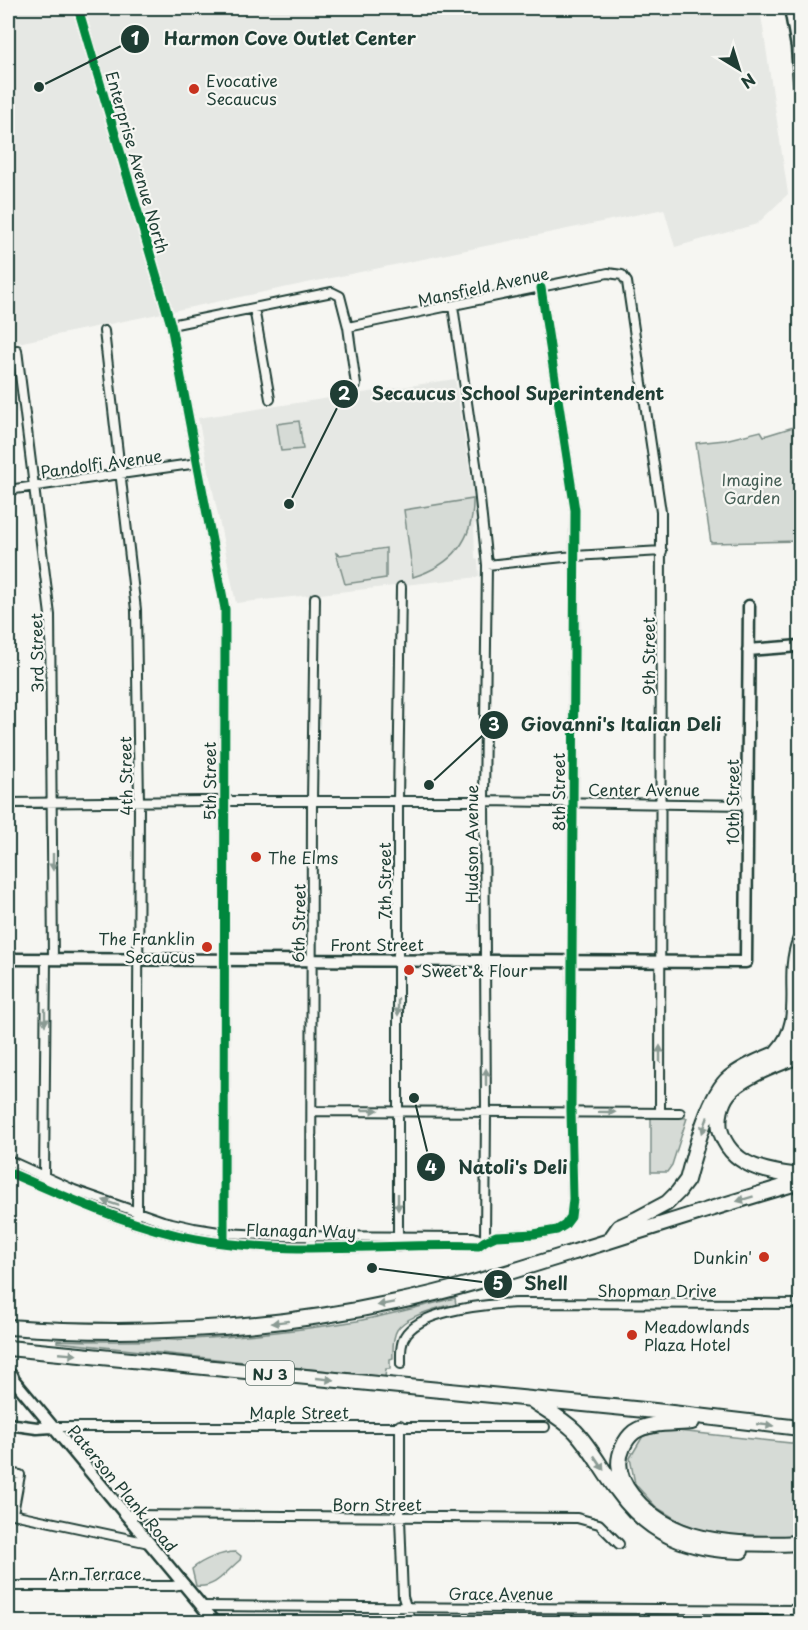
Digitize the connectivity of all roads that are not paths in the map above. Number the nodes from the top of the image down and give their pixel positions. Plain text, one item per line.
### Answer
1 (78, 8) edge
2 (794, 14) edge
3 (801, 90) edge
4 (622, 275) joint
5 (541, 288) junction
6 (453, 306) junction
7 (254, 308) junction
8 (171, 325) junction
9 (348, 327) junction
10 (104, 331) dead end
11 (17, 350) dead end
12 (356, 385) dead end
13 (270, 399) dead end
14 (198, 463) junction
15 (120, 475) junction
16 (34, 486) junction
17 (8, 489) edge
18 (662, 551) junction
19 (574, 556) junction
20 (487, 566) junction
21 (401, 587) dead end
22 (315, 598) dead end
23 (749, 606) dead end
24 (801, 646) edge
25 (748, 650) junction
26 (224, 801) junction
27 (312, 801) junction
28 (398, 801) junction
29 (484, 801) junction
30 (8, 803) edge
31 (52, 803) junction
32 (139, 803) junction
33 (573, 804) junction
34 (661, 804) junction
35 (747, 805) junction
36 (801, 941) edge
37 (8, 959) edge
38 (49, 959) junction
39 (139, 959) junction
40 (224, 959) junction
41 (310, 959) junction
42 (398, 960) junction
43 (486, 960) junction
44 (573, 962) junction
45 (660, 962) junction
46 (746, 962) joint
47 (801, 1044) edge
48 (801, 1055) edge
49 (775, 1061) junction
50 (801, 1061) edge
51 (398, 1110) junction
52 (312, 1111) junction
53 (486, 1111) junction
54 (572, 1112) junction
55 (660, 1113) junction
56 (680, 1113) dead end
57 (8, 1160) edge
58 (8, 1172) edge
59 (44, 1176) junction
60 (801, 1176) edge
61 (801, 1182) edge
62 (42, 1186) junction
63 (137, 1212) junction
64 (133, 1223) junction
65 (182, 1225) junction
66 (565, 1225) joint
67 (225, 1233) junction
68 (180, 1235) junction
69 (265, 1236) junction
70 (312, 1236) junction
71 (355, 1236) junction
72 (399, 1236) junction
73 (484, 1241) junction
74 (609, 1241) junction
75 (224, 1242) junction
76 (265, 1246) junction
77 (399, 1246) junction
78 (354, 1247) junction
79 (311, 1248) junction
80 (801, 1304) edge
81 (8, 1328) edge
82 (8, 1348) edge
83 (401, 1364) dead end
84 (9, 1378) edge
85 (530, 1399) junction
86 (714, 1419) junction
87 (8, 1424) edge
88 (400, 1425) junction
89 (545, 1426) dead end
90 (52, 1427) junction
91 (801, 1428) edge
92 (8, 1473) edge
93 (10, 1513) edge
94 (125, 1515) junction
95 (400, 1518) junction
96 (149, 1543) junction
97 (620, 1544) dead end
98 (796, 1544) edge
99 (801, 1553) edge
100 (183, 1584) junction
101 (8, 1586) edge
102 (202, 1606) junction
103 (405, 1606) junction
104 (801, 1610) edge
105 (215, 1623) edge
106 (411, 1623) edge

1 - 8 street, Enterprise Avenue North
2 - 3 street
4 - 5 street, Mansfield Avenue
4 - 18 street, 9th Street
5 - 6 street, Mansfield Avenue
5 - 19 street, 8th Street
6 - 9 street, Mansfield Avenue
6 - 20 street, Hudson Avenue
7 - 8 street
7 - 9 street
7 - 13 street
8 - 14 street, 5th Street
9 - 12 street
10 - 15 street, 4th Street
11 - 16 street, 3rd Street
14 - 15 street, Pandolfi Avenue
14 - 26 street, 5th Street
15 - 16 street, Pandolfi Avenue
15 - 32 street, 4th Street
16 - 17 street, Pandolfi Avenue
16 - 31 street, 3rd Street
18 - 19 street
18 - 34 street, 9th Street
19 - 20 street
19 - 33 street, 8th Street
20 - 29 street, Hudson Avenue
21 - 28 street, 7th Street
22 - 27 street, 6th Street
23 - 25 street, 10th Street
24 - 25 street
25 - 35 street, 10th Street
26 - 27 street, Center Avenue
26 - 32 street, Center Avenue
26 - 40 street, 5th Street
27 - 28 street, Center Avenue
27 - 41 street, 6th Street
28 - 29 street, Center Avenue
28 - 42 street, 7th Street
29 - 33 street, Center Avenue
29 - 43 street, Hudson Avenue
30 - 31 street, Center Avenue
31 - 32 street, Center Avenue
31 -> 38 street, 3rd Street
32 - 39 street, 4th Street
33 - 34 street, Center Avenue
33 - 44 street, 8th Street
34 - 35 street, Center Avenue
34 - 45 street, 9th Street
35 - 46 street, 10th Street
36 - 49 highway
37 - 38 street, Front Street
38 - 39 street, Front Street
38 -> 59 street, 3rd Street
39 - 40 street, Front Street
39 - 63 street, 4th Street
40 - 41 street, Front Street
40 - 67 street, 5th Street
41 - 42 street, Front Street
41 - 52 street, 6th Street
42 - 43 street, Front Street
42 -> 51 street, 7th Street
43 - 44 street, Front Street
53 -> 43 street, Hudson Avenue
44 - 45 street, Front Street
44 - 54 street, 8th Street
45 - 46 street, Front Street
55 -> 45 street, 9th Street
47 - 49 highway
48 - 49 highway
49 - 50 highway
49 - 60 highway
49 -> 74 highway
52 -> 51 street
51 - 53 street
51 -> 72 street, 7th Street
52 - 70 street, 6th Street
53 - 54 street
53 - 73 street, Hudson Avenue
54 -> 55 street
54 - 66 street, 8th Street
55 - 56 street
57 - 59 street, Flanagan Way
58 - 62 street, Flanagan Way
59 - 62 street, 3rd Street
63 -> 59 street, Flanagan Way
61 -> 74 highway
62 - 64 street, Flanagan Way
63 - 64 street, 4th Street
63 - 65 street, Flanagan Way
64 - 68 street, Flanagan Way
65 - 67 street, Flanagan Way
65 - 68 street
66 - 73 street, Flanagan Way
67 - 69 street, Flanagan Way
67 - 75 street, 5th Street
68 - 75 street, Flanagan Way
69 - 70 street, Flanagan Way
69 - 76 street
70 - 71 street, Flanagan Way
70 - 79 street, 6th Street
71 - 72 street, Flanagan Way
71 - 78 street
72 - 73 street, Flanagan Way
72 - 77 street, 7th Street
73 - 77 street, Flanagan Way
74 -> 81 highway
75 - 76 street, Flanagan Way
76 - 79 street, Flanagan Way
77 - 78 street, Flanagan Way
78 - 79 street, Flanagan Way
80 - 83 street, Shopman Drive
82 -> 85 highway, NJ 3
84 - 90 street, Paterson Plank Road
85 - 86 highway, NJ 3
85 -> 99 highway
86 -> 91 highway, NJ 3
86 - 98 highway
87 - 90 street
88 - 89 street, Maple Street
88 - 90 street, Maple Street
88 - 95 street
90 - 94 street, Paterson Plank Road
92 - 93 street
93 - 96 street
94 - 95 street, Born Street
94 - 96 street, Paterson Plank Road
95 - 97 street, Born Street
95 - 103 street
96 - 100 street, Paterson Plank Road
100 - 101 street, Arn Terrace
100 - 102 street, Paterson Plank Road
102 - 103 street, Grace Avenue
102 - 105 street, Paterson Plank Road
103 - 104 street, Grace Avenue
103 - 106 street

